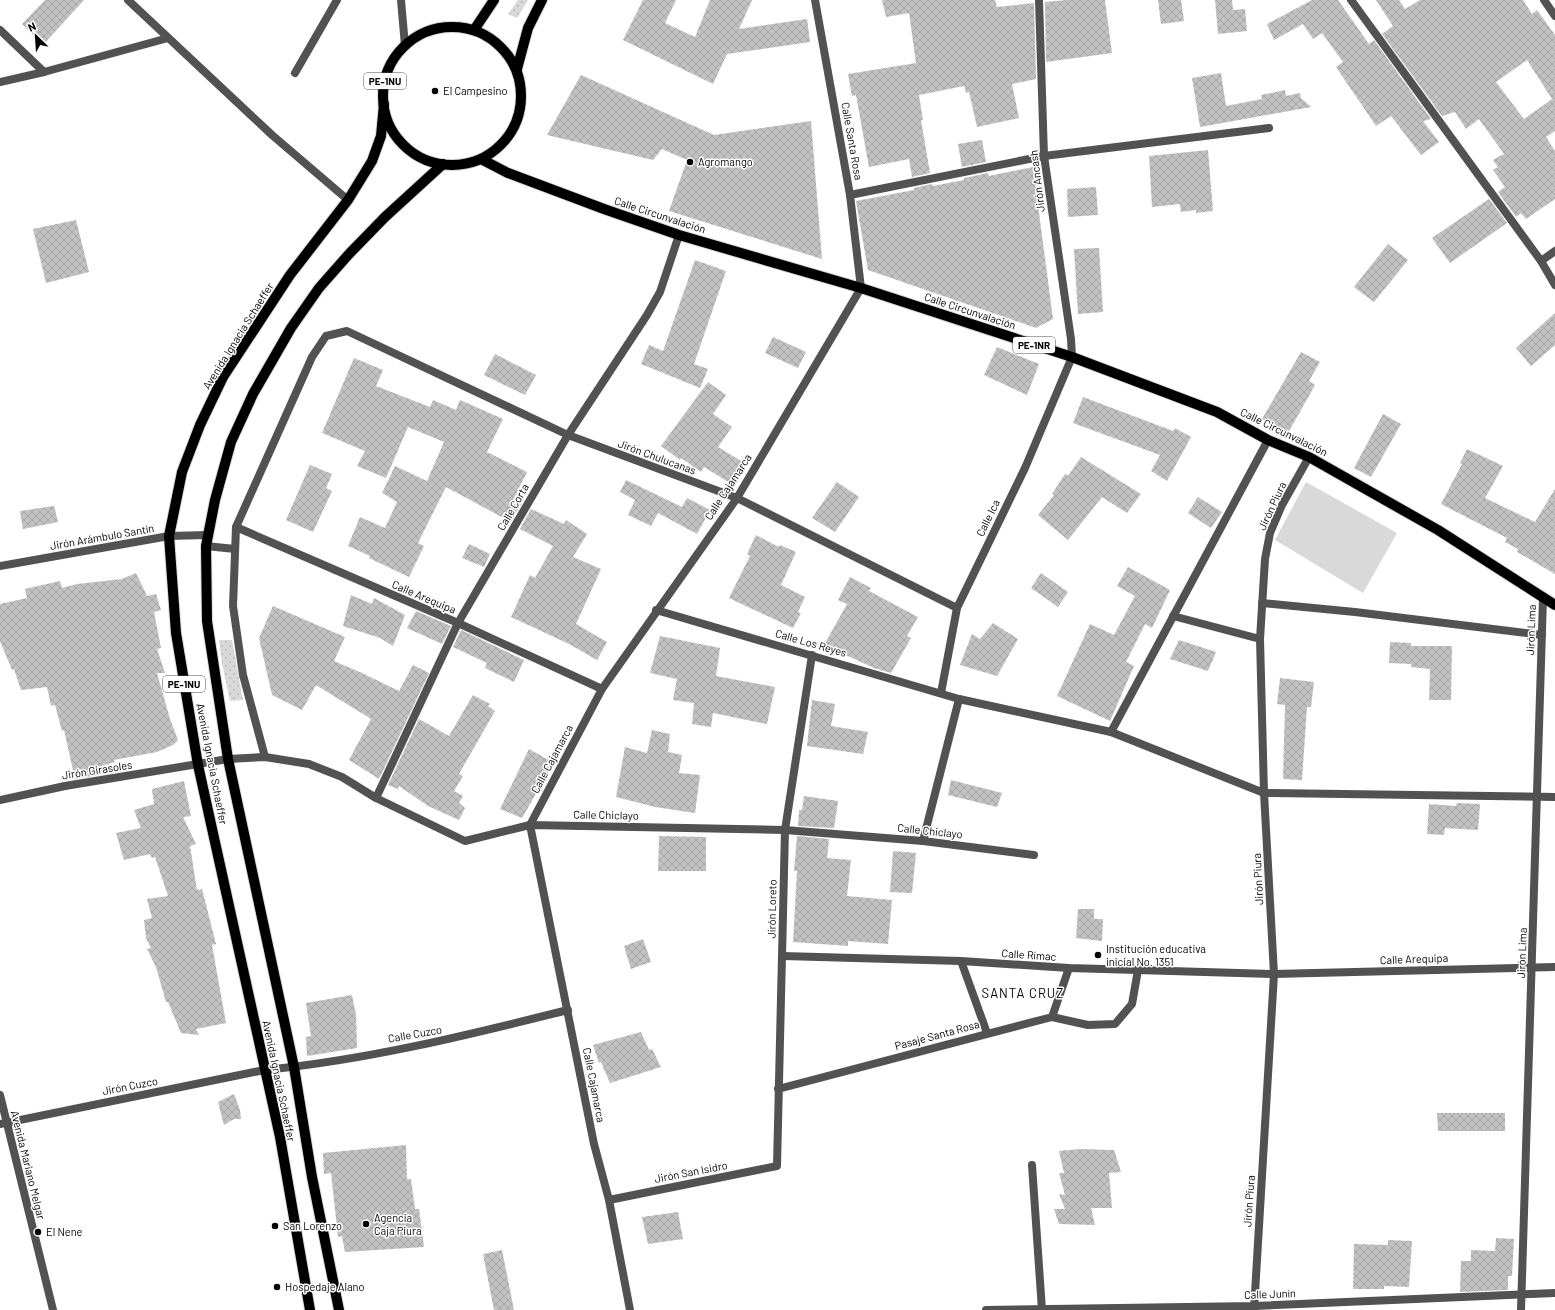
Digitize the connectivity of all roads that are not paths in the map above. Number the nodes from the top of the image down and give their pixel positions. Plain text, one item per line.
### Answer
1 (128, 0) edge
2 (337, 0) edge
3 (401, 0) edge
4 (494, 0) edge
5 (542, 0) edge
6 (815, 0) edge
7 (1039, 0) edge
8 (1351, 0) edge
9 (1544, 0) edge
10 (1555, 16) edge
11 (0, 30) edge
12 (474, 30) junction
13 (168, 38) junction
14 (405, 46) junction
15 (516, 69) junction
16 (44, 72) junction
17 (295, 73) dead end
18 (0, 82) edge
19 (384, 104) junction
20 (1269, 128) dead end
21 (1044, 156) junction
22 (481, 159) junction
23 (442, 164) junction
24 (850, 195) junction
25 (348, 200) junction
26 (679, 235) junction
27 (1555, 251) edge
28 (1541, 261) junction
29 (1555, 285) edge
30 (861, 288) junction
31 (1072, 357) junction
32 (568, 435) junction
33 (1268, 440) junction
34 (1310, 457) junction
35 (737, 498) junction
36 (236, 527) junction
37 (207, 535) junction
38 (169, 536) junction
39 (206, 546) junction
40 (235, 550) junction
41 (0, 566) edge
42 (1543, 598) junction
43 (1262, 603) junction
44 (1555, 605) edge
45 (957, 608) junction
46 (656, 610) junction
47 (1173, 616) junction
48 (458, 623) junction
49 (1542, 635) junction
50 (1260, 639) junction
51 (812, 655) junction
52 (602, 689) junction
53 (941, 693) junction
54 (959, 699) junction
55 (1111, 732) junction
56 (265, 757) junction
57 (228, 759) junction
58 (198, 765) junction
59 (1264, 793) junction
60 (1555, 797) edge
61 (376, 798) junction
62 (1537, 798) junction
63 (0, 800) edge
64 (530, 825) junction
65 (785, 830) junction
66 (923, 841) junction
67 (1034, 855) dead end
68 (782, 956) junction
69 (961, 961) junction
70 (1532, 967) junction
71 (1555, 967) edge
72 (1069, 968) junction
73 (1138, 970) junction
74 (1274, 974) junction
75 (568, 1010) junction
76 (1052, 1017) junction
77 (987, 1033) junction
78 (294, 1067) junction
79 (264, 1070) junction
80 (778, 1089) junction
81 (0, 1095) edge
82 (3, 1123) edge
83 (1032, 1165) dead end
84 (777, 1166) joint
85 (609, 1200) junction
86 (1555, 1293) edge
87 (1521, 1295) junction
88 (1254, 1308) edge
89 (1042, 1309) edge
90 (53, 1310) edge
91 (310, 1310) edge
92 (339, 1310) edge
93 (630, 1310) edge
94 (986, 1310) edge
95 (1520, 1310) edge

1 - 13 street
2 - 17 street
3 - 14 street
4 - 12 main road
5 - 15 main road
6 - 24 street, Calle Santa Rosa
7 - 21 street, Jirón Ancash
8 - 28 street
9 - 10 street
11 - 16 street
12 - 14 main road, PE-1NU
12 - 15 main road, PE-1NU
13 - 16 street
13 - 25 street
14 - 19 main road, PE-1NU
15 - 22 main road, PE-1NU
16 - 18 street
19 - 23 main road, PE-1NU
19 - 25 main road, Avenida Ignacia Schaeffer / PE-1NU
20 - 21 street
21 - 24 street
21 - 31 street, Jirón Ancash
22 - 23 main road, PE-1NU
22 - 26 main road, Calle Circunvalación / PE-1NR
23 - 37 main road, Avenida Ignacia Schaeffer / PE-1NU
24 - 30 street, Calle Santa Rosa
25 - 38 main road, Avenida Ignacia Schaeffer / PE-1NU
26 - 30 main road, Calle Circunvalación / PE-1NR
26 - 32 street, Calle Corta
27 - 28 street
28 - 29 street
30 - 31 main road, Calle Circunvalación / PE-1NR
30 - 35 street, Calle Cajamarca
31 - 33 main road, Calle Circunvalación / PE-1NR
31 - 45 street, Calle Ica
32 - 35 street, Jirón Chulucanas
32 - 36 street, Jirón Chulucanas
32 - 48 street, Calle Corta
33 - 34 main road, Calle Circunvalación / PE-1NR
33 - 47 street
34 - 42 main road, Calle Circunvalación / PE-1NR
34 - 43 street, Jirón Piura
35 - 45 street, Jirón Chulucanas
35 - 46 street, Calle Cajamarca
36 - 40 street
36 - 48 street, Calle Arequipa
37 - 38 street, Jirón Arámbulo Santín
37 - 39 main road, Avenida Ignacia Schaeffer / PE-1NU
38 - 41 street, Jirón Arámbulo Santín
38 - 58 main road, Avenida Ignacia Schaeffer / PE-1NU
39 - 40 street
39 - 57 main road, Avenida Ignacia Schaeffer / PE-1NU
40 - 56 street
42 - 44 main road, Calle Circunvalación / PE-1NR
42 - 49 street, Jirón Lima
43 - 49 street
43 - 50 street, Jirón Piura
45 - 53 street, Calle Ica
46 - 51 street, Calle Los Reyes
46 - 52 street, Calle Cajamarca
47 - 50 street
47 - 55 street
48 - 52 street, Calle Arequipa
48 - 61 street, Calle Corta
49 - 62 street, Jirón Lima
50 - 59 street, Jirón Piura
51 - 53 street, Calle Los Reyes
51 - 65 street, Jirón Loreto
52 - 64 street, Calle Cajamarca
53 - 54 street, Calle Los Reyes
54 - 55 street, Calle Los Reyes
54 - 66 street
55 - 59 street, Calle Los Reyes
56 - 57 street, Calle Chiclayo
56 - 61 street, Calle Chiclayo
57 - 58 street, Calle Chiclayo
57 - 78 main road, Avenida Ignacia Schaeffer / PE-1NU
58 - 63 street, Jirón Girasoles
58 - 79 main road, Avenida Ignacia Schaeffer / PE-1NU
59 - 62 street
59 - 74 street, Jirón Piura
60 - 62 street
61 - 64 street, Calle Chiclayo
62 - 70 street, Jirón Lima
64 - 65 street, Calle Chiclayo
64 - 75 street, Calle Cajamarca
65 - 66 street, Calle Chiclayo
65 - 68 street, Jirón Loreto
66 - 67 street, Calle Chiclayo
68 - 69 street, Calle Rímac
68 - 80 street, Jirón Loreto
69 - 72 street, Calle Rímac
69 - 77 street
70 - 71 street, Calle Arequipa
70 - 74 street, Calle Arequipa
70 - 87 street, Jirón Lima
72 - 73 street, Calle Rímac
72 - 76 street
73 - 74 street, Calle Rímac
73 - 76 street
74 - 88 street, Jirón Piura
75 - 78 street, Calle Cuzco
75 - 85 street, Calle Cajamarca
76 - 77 street, Pasaje Santa Rosa
77 - 80 street, Pasaje Santa Rosa
78 - 79 street, Calle Cuzco
78 - 92 main road, Avenida Ignacia Schaeffer / PE-1NU
79 - 82 street, Jirón Cuzco
79 - 91 main road, Avenida Ignacia Schaeffer / PE-1NU
80 - 84 street, Jirón Loreto
81 - 82 street, Avenida Mariano Melgar
82 - 90 street, Avenida Mariano Melgar
83 - 89 street
84 - 85 street, Jirón San Isidro
85 - 93 street, Calle Cajamarca
86 - 87 street, Calle Junín
87 - 88 street, Calle Junín
87 - 95 street, Jirón Lima
88 - 89 street, Calle Junín
89 - 94 street, Calle Junín

